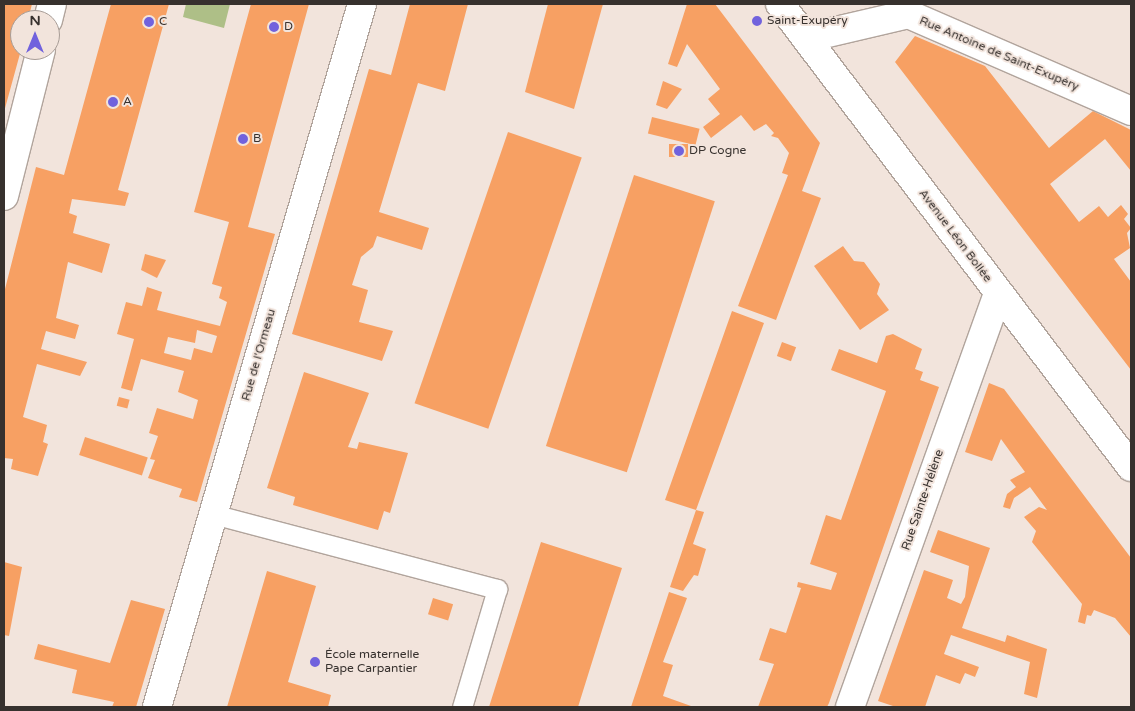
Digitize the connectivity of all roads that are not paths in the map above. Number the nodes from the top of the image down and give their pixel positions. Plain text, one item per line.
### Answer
1 (362, 4) edge
2 (780, 4) edge
3 (806, 38) junction
4 (38, 60) edge
5 (1131, 111) edge
6 (4, 196) edge
7 (998, 294) junction
8 (1131, 467) edge
9 (213, 514) junction
10 (157, 707) edge
11 (462, 707) edge
12 (850, 707) edge

1 - 9 street, Rue de l'Ormeau
2 - 3 street, Avenue Léon Bollée
3 - 5 street, Rue Antoine de Saint-Exupéry
3 - 7 street, Avenue Léon Bollée
4 - 6 street
7 - 8 street, Avenue Léon Bollée
7 - 12 street, Rue Sainte-Hélène
9 - 10 street, Rue de l'Ormeau
9 - 11 lane

